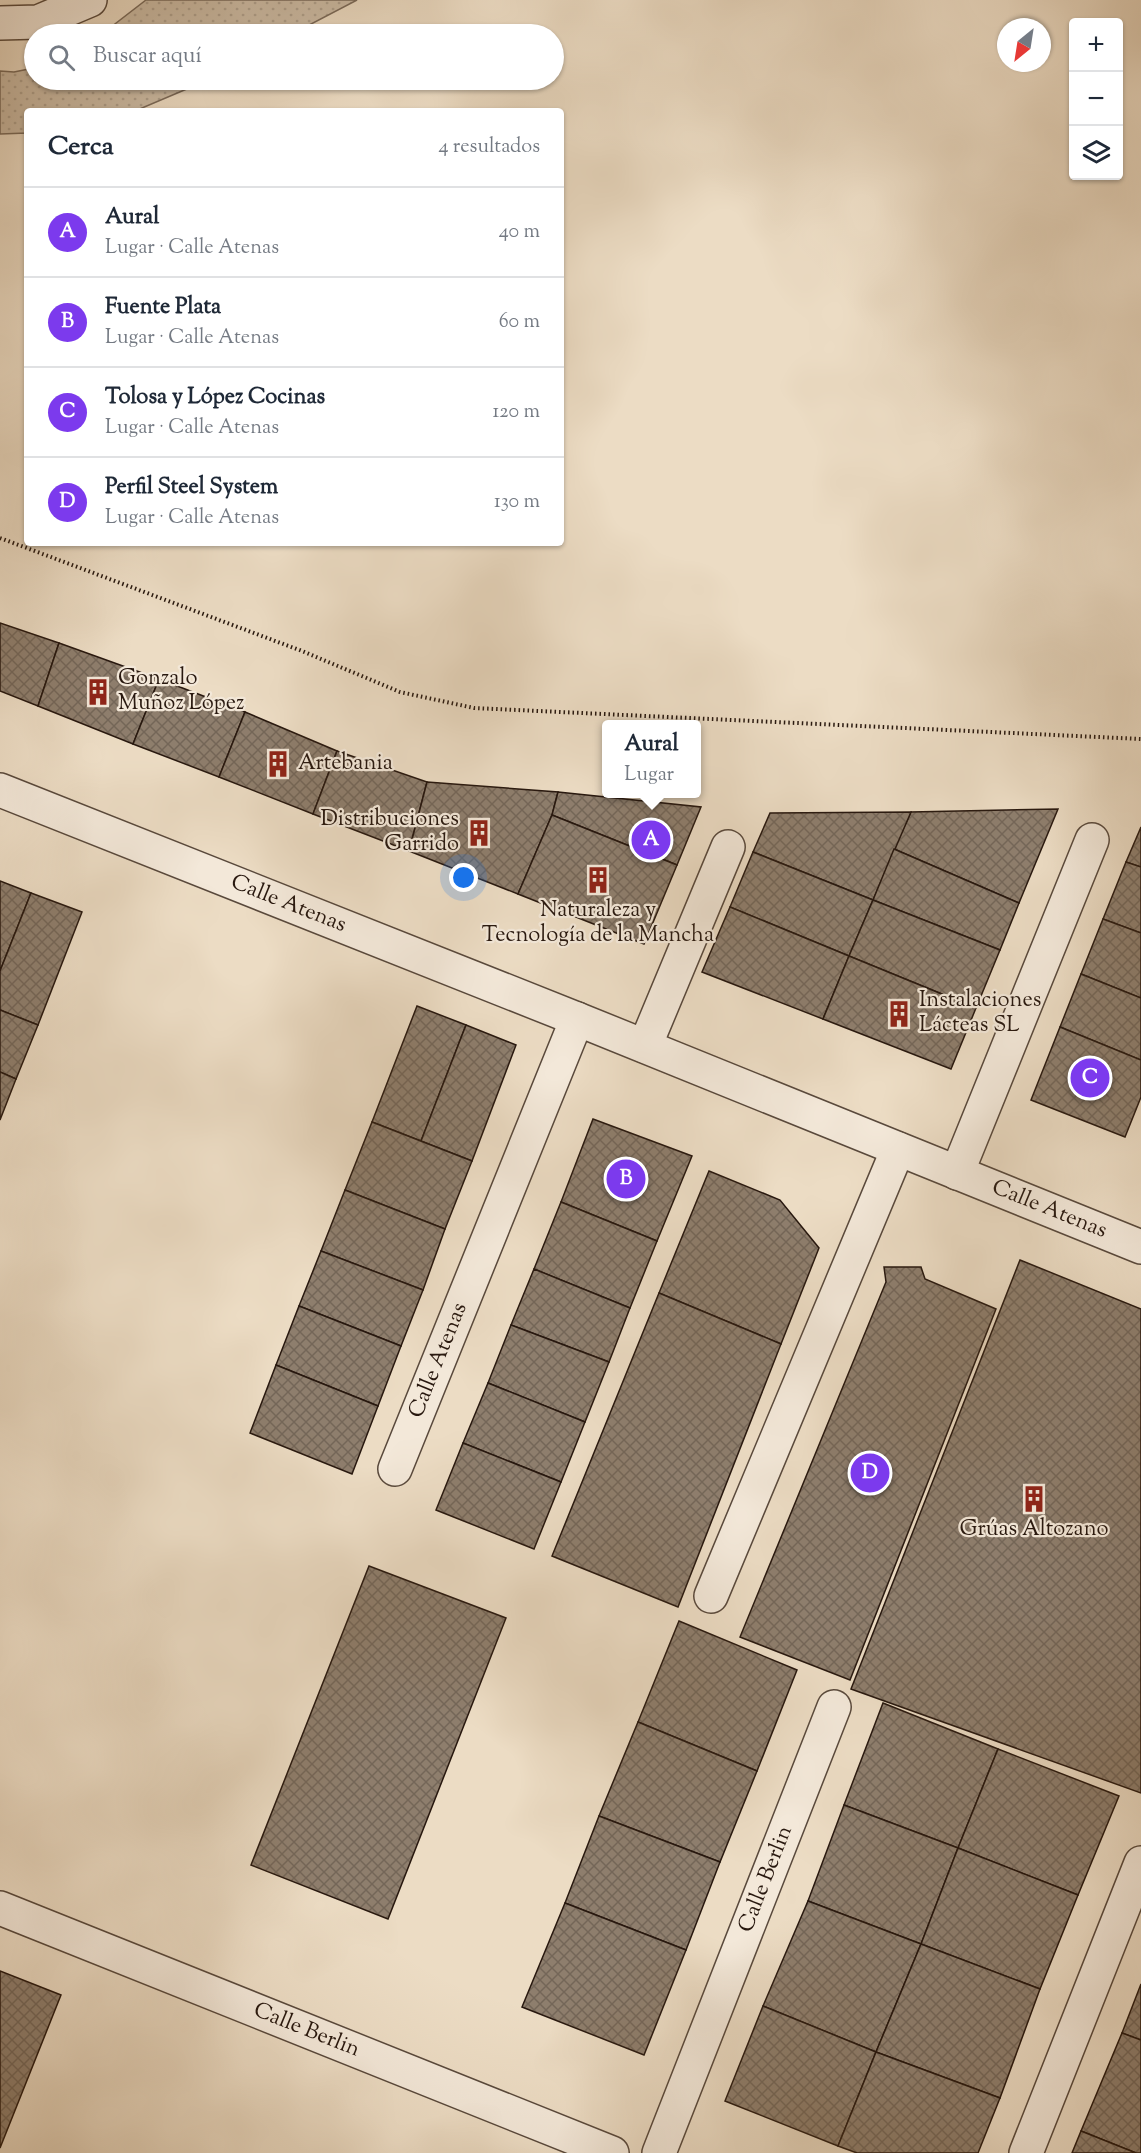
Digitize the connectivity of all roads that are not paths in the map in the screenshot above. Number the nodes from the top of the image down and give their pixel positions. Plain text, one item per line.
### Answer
1 (90, 0) edge
2 (0, 23) edge
3 (0, 790) edge
4 (1092, 840) dead end
5 (728, 847) dead end
6 (577, 1019) junction
7 (645, 1046) junction
8 (898, 1149) junction
9 (957, 1173) junction
10 (1141, 1247) edge
11 (395, 1469) dead end
12 (711, 1596) dead end
13 (834, 1707) dead end
14 (1141, 1863) edge
15 (0, 1908) edge
16 (612, 2153) edge
17 (659, 2153) edge
18 (1026, 2153) edge

1 - 2 street
3 - 6 street, Calle Atenas
4 - 9 street
5 - 7 street
6 - 7 street, Calle Atenas
6 - 11 street, Calle Atenas
7 - 8 street, Calle Atenas
8 - 9 street, Calle Atenas
8 - 12 street
9 - 10 street, Calle Atenas
13 - 17 street, Calle Berlin
14 - 18 street
15 - 16 street, Calle Berlin

